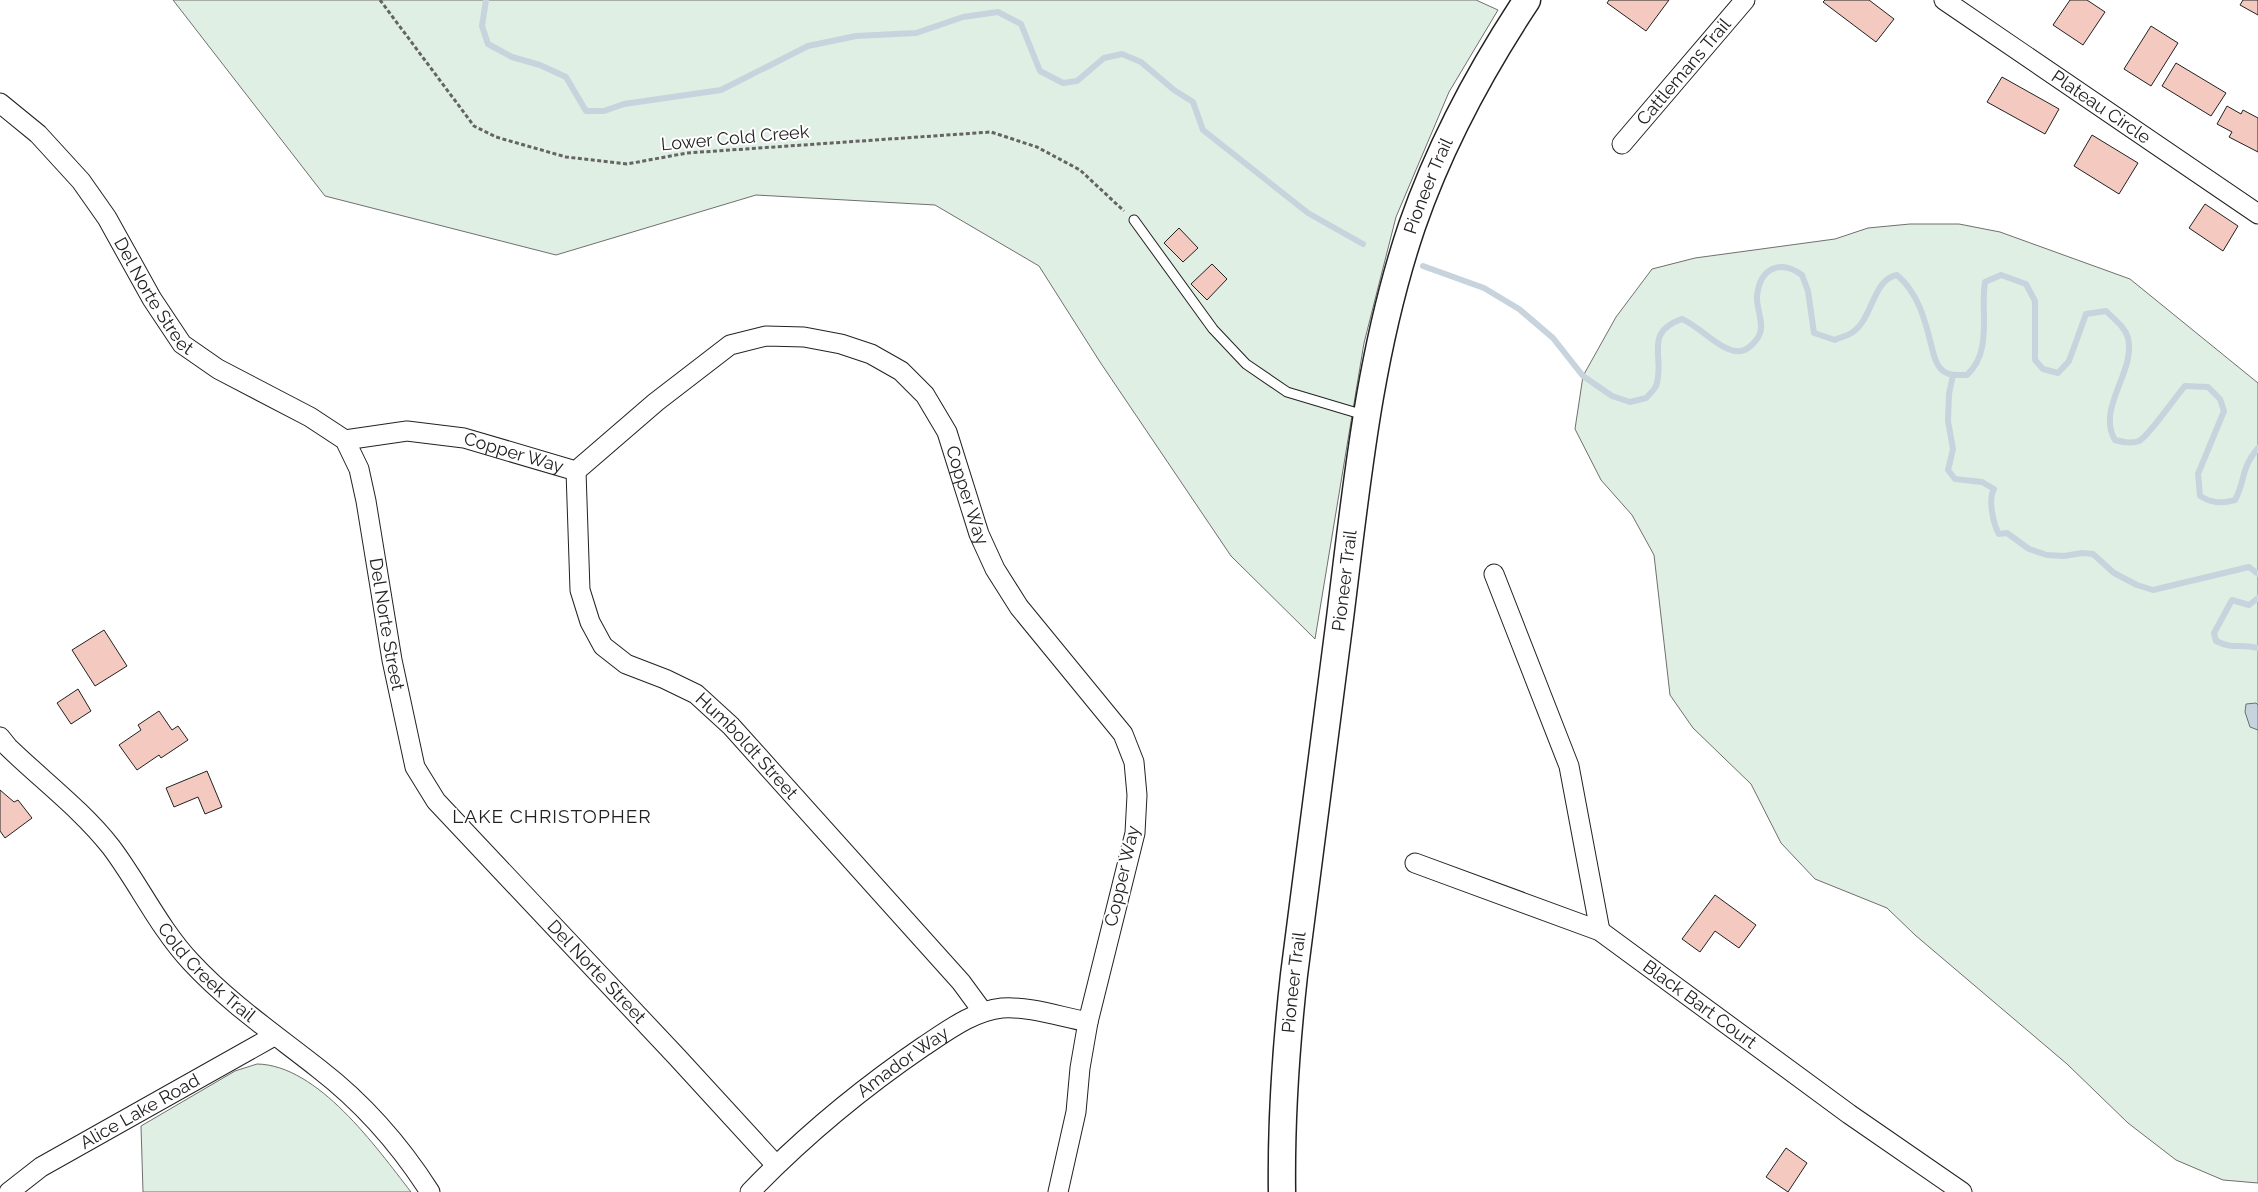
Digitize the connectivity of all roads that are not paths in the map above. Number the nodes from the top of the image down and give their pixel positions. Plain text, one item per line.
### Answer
1 (1527, 0) edge
2 (1745, 0) edge
3 (1944, 0) edge
4 (0, 103) edge
5 (1622, 144) dead end
6 (2258, 214) edge
7 (1134, 220) road end
8 (1367, 416) junction
9 (345, 440) junction
10 (576, 471) junction
11 (1494, 574) dead end
12 (0, 737) edge
13 (1415, 863) dead end
14 (1600, 931) junction
15 (983, 1012) junction
16 (1088, 1022) junction
17 (274, 1036) junction
18 (776, 1166) junction
19 (10, 1192) edge
20 (430, 1192) edge
21 (750, 1192) edge
22 (1058, 1192) edge
23 (1282, 1192) edge
24 (1962, 1192) edge

1 - 8 main road, Pioneer Trail
2 - 5 street, Cattlemans Trail
3 - 6 street, Plateau Circle
4 - 9 street, Del Norte Street
7 - 8 lane
8 - 23 main road, Pioneer Trail
9 - 10 street, Copper Way
9 - 18 street, Del Norte Street
10 - 15 street, Humboldt Street
10 - 16 street, Copper Way
11 - 14 street
12 - 17 street, Cold Creek Trail
13 - 14 street, Black Bart Court
14 - 24 street, Black Bart Court
15 - 16 street, Amador Way
15 - 18 street, Amador Way
16 - 22 street, Copper Way
17 - 19 street, Alice Lake Road
17 - 20 street, Cold Creek Trail
18 - 21 street, Amador Way

